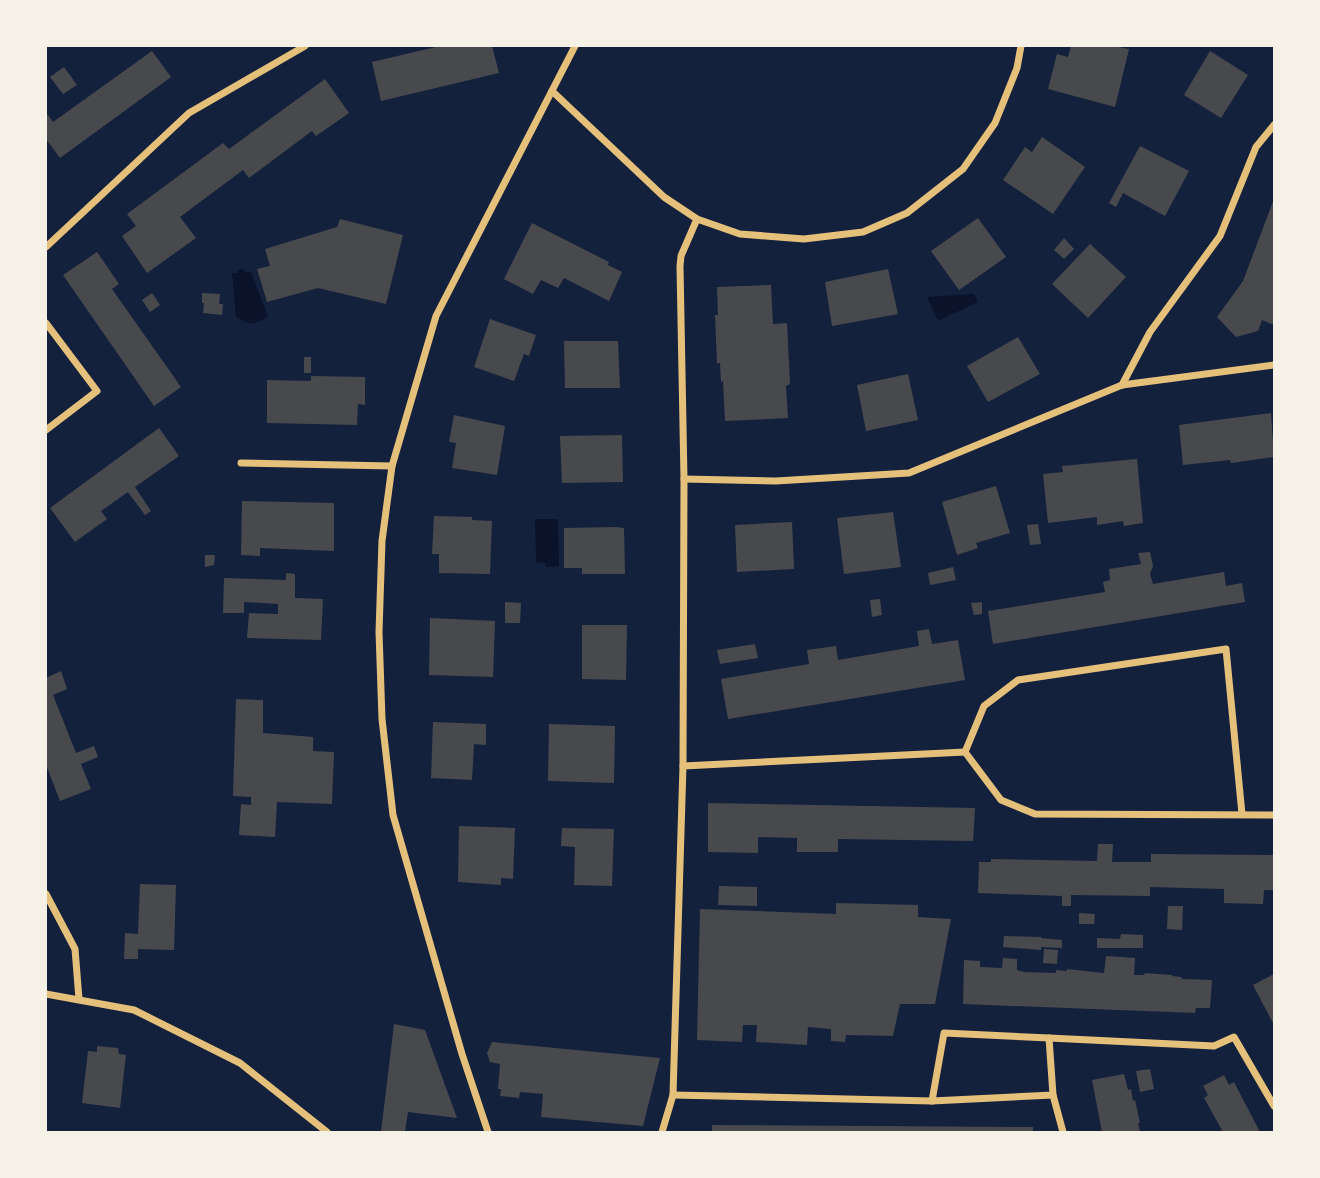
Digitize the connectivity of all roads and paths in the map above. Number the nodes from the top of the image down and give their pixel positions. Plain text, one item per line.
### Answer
1 (305, 46) edge
2 (575, 46) edge
3 (1021, 46) edge
4 (552, 92) junction
5 (1275, 125) edge
6 (697, 219) junction
7 (46, 247) edge
8 (46, 323) edge
9 (1275, 365) edge
10 (1122, 386) junction
11 (46, 430) edge
12 (241, 463) dead end
13 (392, 466) junction
14 (684, 479) junction
15 (965, 752) junction
16 (683, 766) junction
17 (1242, 814) junction
18 (1275, 815) edge
19 (46, 894) edge
20 (46, 994) edge
21 (79, 999) junction
22 (1049, 1038) junction
23 (673, 1095) junction
24 (1053, 1095) junction
25 (932, 1101) junction
26 (1275, 1106) edge
27 (327, 1132) edge
28 (488, 1132) edge
29 (662, 1132) edge
30 (1063, 1132) edge

1 - 7 street
2 - 4 street
3 - 6 street
4 - 6 street
4 - 13 street
5 - 10 street
6 - 14 street
8 - 11 street
9 - 10 street
10 - 14 street
12 - 13 street
13 - 28 street
14 - 16 street
15 - 16 street
15 - 17 street
15 - 17 street
16 - 23 street
17 - 18 street
19 - 21 street
20 - 21 street
21 - 27 street
22 - 24 street
22 - 25 street
22 - 26 street
23 - 25 street
23 - 29 street
24 - 25 street
24 - 30 street

